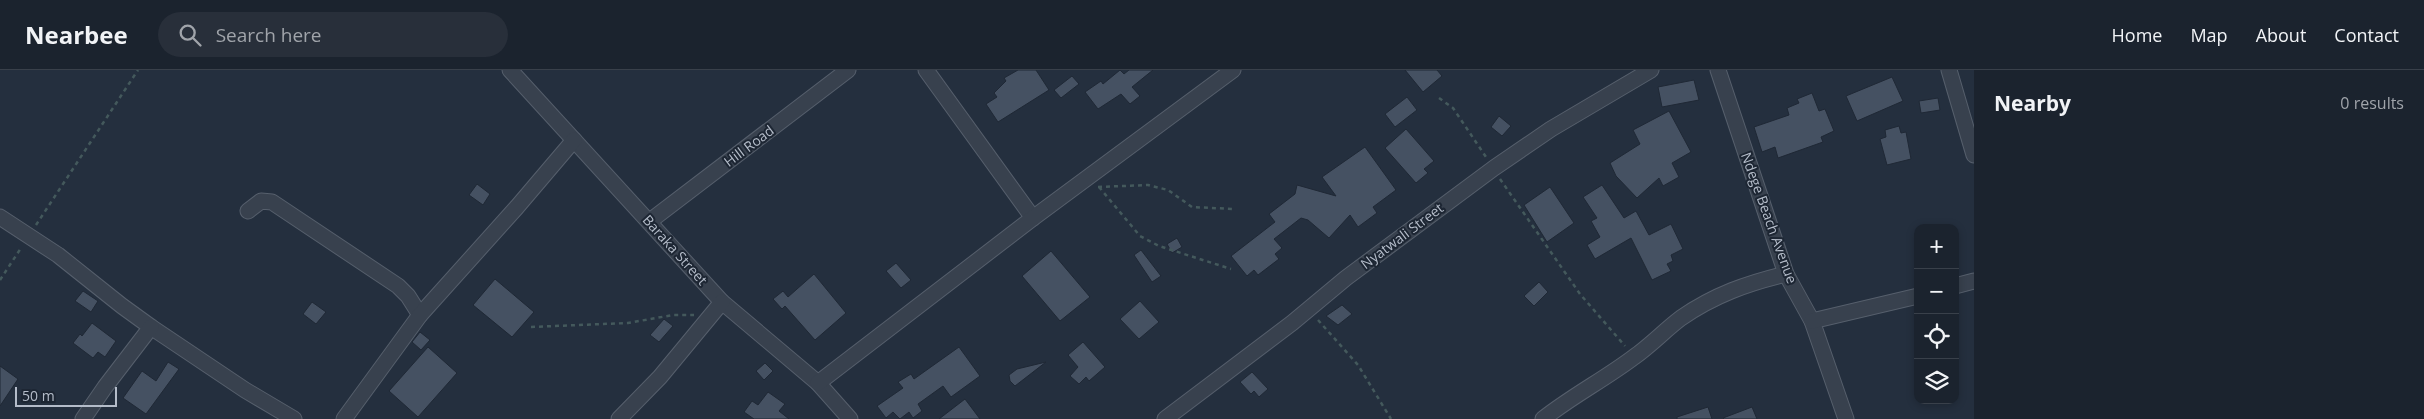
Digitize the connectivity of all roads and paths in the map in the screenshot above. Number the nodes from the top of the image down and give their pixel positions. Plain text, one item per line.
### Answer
1 (138, 70) edge
2 (510, 70) edge
3 (848, 70) edge
4 (926, 70) edge
5 (1234, 70) edge
6 (1650, 70) edge
7 (1718, 70) edge
8 (1950, 70) edge
9 (1218, 74) edge
10 (1439, 98) dead end
11 (574, 140) junction
12 (1974, 155) edge
13 (1494, 168) junction
14 (1081, 184) junction
15 (1099, 187) junction
16 (1234, 209) dead end
17 (248, 211) dead end
18 (0, 217) edge
19 (1033, 218) junction
20 (650, 221) junction
21 (28, 237) junction
22 (1231, 269) dead end
23 (1786, 274) junction
24 (0, 280) edge
25 (1974, 281) edge
26 (1959, 285) edge
27 (1914, 297) edge
28 (722, 302) junction
29 (1308, 310) junction
30 (710, 314) junction
31 (420, 315) junction
32 (1812, 321) junction
33 (151, 326) junction
34 (531, 327) dead end
35 (1634, 357) junction
36 (818, 383) junction
37 (84, 419) edge
38 (294, 419) edge
39 (344, 419) edge
40 (619, 419) edge
41 (850, 419) edge
42 (1165, 419) edge
43 (1391, 419) edge
44 (1543, 419) edge
45 (1846, 419) edge

1 - 21 path
2 - 11 street, Baraka Street
3 - 20 street, Hill Road
4 - 19 street
5 - 9 street
6 - 13 street, Nyatwali Street
7 - 23 street, Ndege Beach Avenue
8 - 12 street
9 - 14 street
10 - 13 path
11 - 20 street, Baraka Street
11 - 31 street
13 - 29 street, Nyatwali Street
13 - 35 path
14 - 15 path
14 - 19 street
15 - 16 path
15 - 22 path
17 - 31 street
18 - 21 street
19 - 36 street
20 - 28 street, Baraka Street
21 - 24 path
21 - 33 street
23 - 32 street, Ndege Beach Avenue
23 - 35 street
25 - 26 street
27 - 32 street
28 - 30 street
28 - 36 street, Baraka Street
29 - 42 street, Nyatwali Street
29 - 43 path
30 - 34 path
30 - 40 street
31 - 39 street
32 - 45 street, Ndege Beach Avenue
33 - 37 street
33 - 38 street
35 - 44 street
36 - 41 street, Baraka Street

